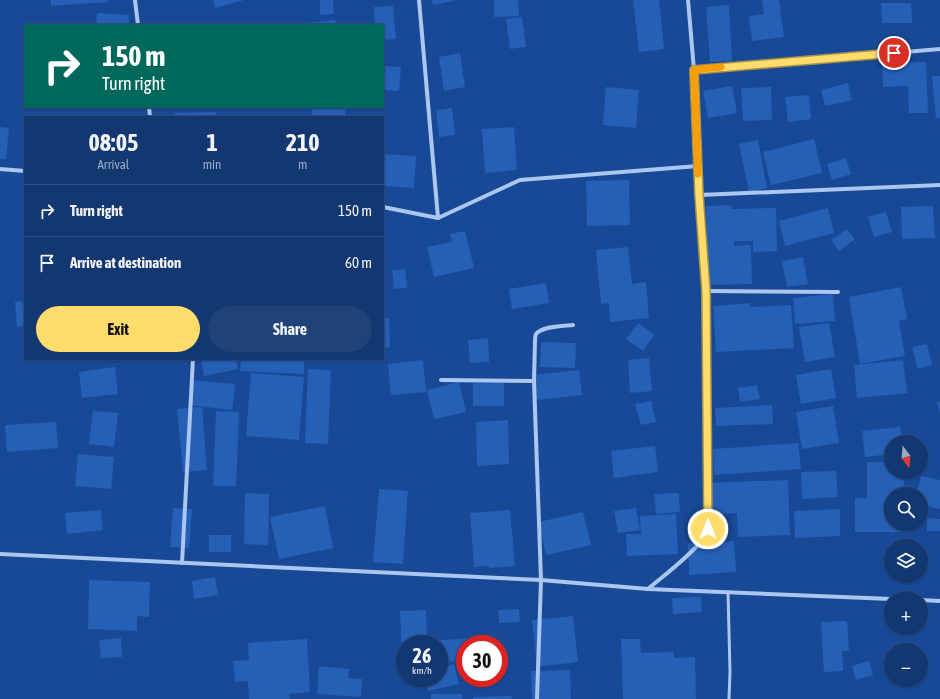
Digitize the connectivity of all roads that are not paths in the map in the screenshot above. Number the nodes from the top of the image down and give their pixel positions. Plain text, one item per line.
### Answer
1 (135, 0) edge
2 (419, 0) edge
3 (688, 0) edge
4 (138, 24) edge
5 (940, 49) edge
6 (694, 70) junction
7 (698, 166) junction
8 (0, 169) edge
9 (24, 171) edge
10 (940, 185) edge
11 (699, 195) junction
12 (384, 207) edge
13 (438, 218) junction
14 (706, 291) junction
15 (838, 292) dead end
16 (573, 325) dead end
17 (194, 360) edge
18 (441, 380) dead end
19 (534, 381) junction
20 (0, 554) edge
21 (182, 562) junction
22 (541, 580) junction
23 (648, 589) junction
24 (728, 592) junction
25 (884, 599) edge
26 (928, 600) edge
27 (940, 601) edge
28 (537, 699) edge
29 (729, 699) edge

1 - 4 street
2 - 13 street
3 - 6 street
5 - 6 street
6 - 7 street
7 - 11 street
7 - 13 street
8 - 9 street
10 - 11 street
11 - 14 street
12 - 13 street
14 - 15 street
14 - 23 street
16 - 19 street
17 - 21 street
18 - 19 street
19 - 22 street
20 - 21 street
21 - 22 street
22 - 23 street
22 - 28 street
23 - 24 street
24 - 25 street
24 - 29 lane
26 - 27 street

